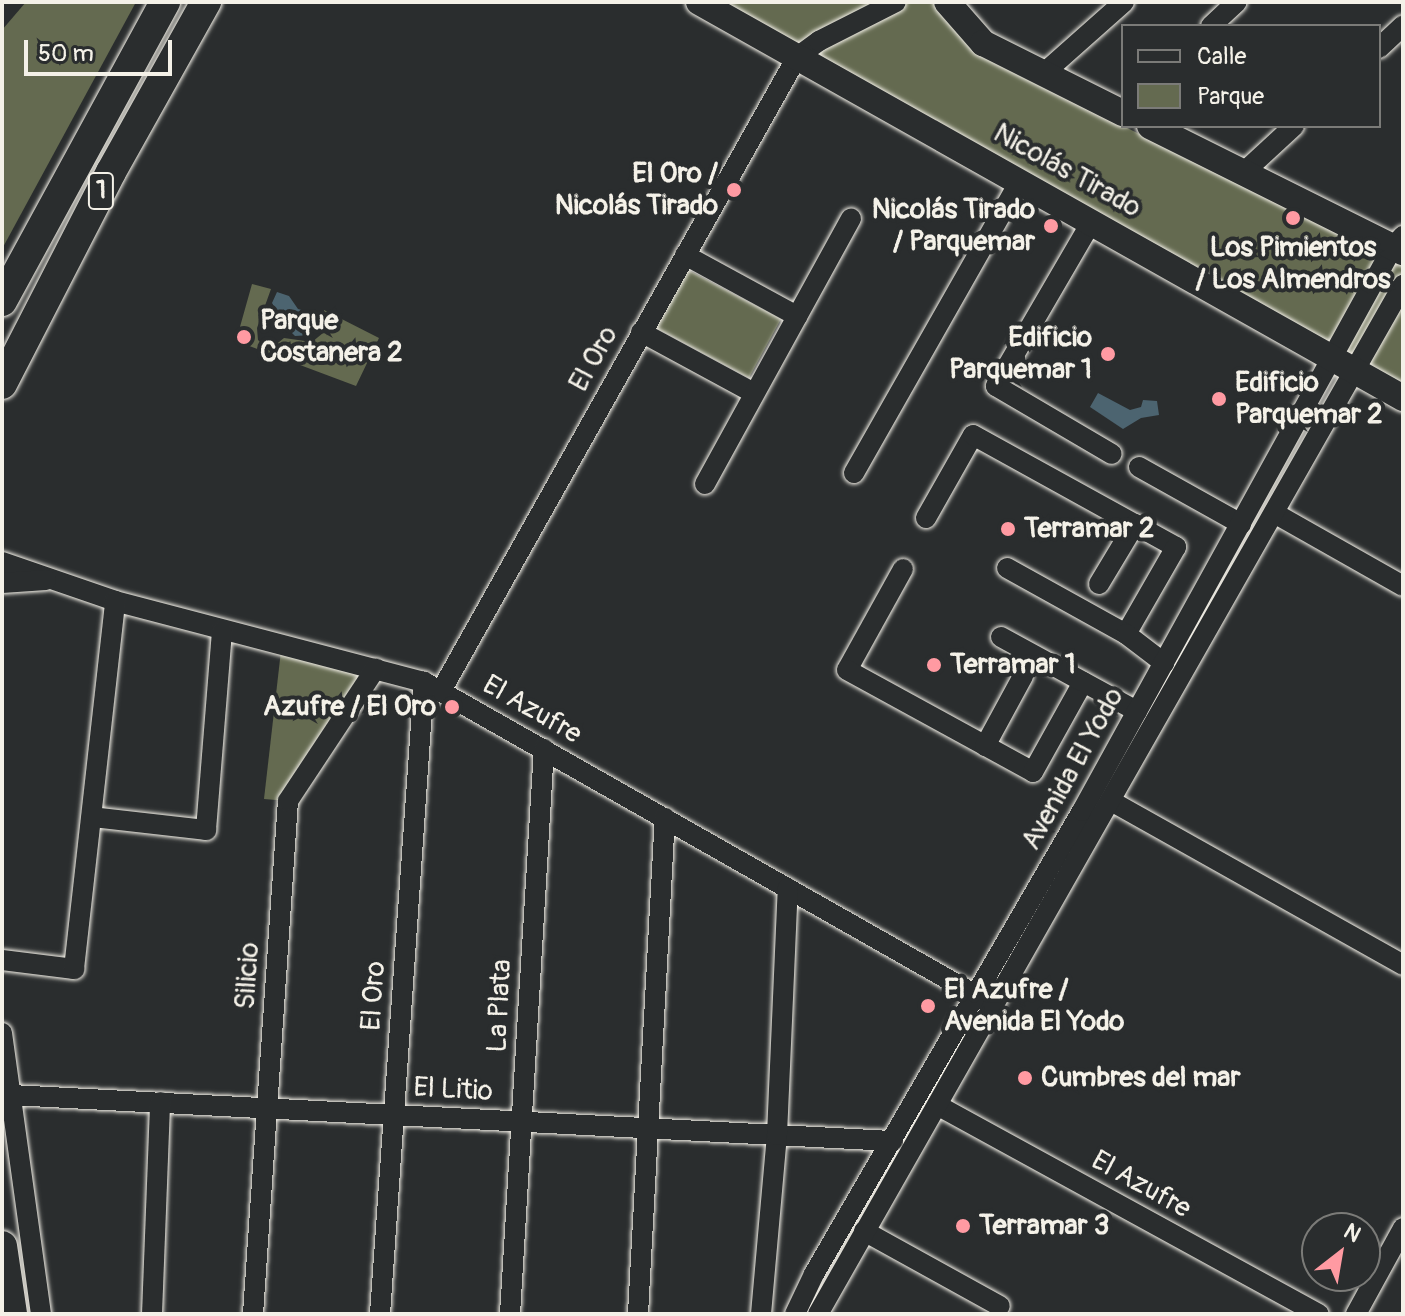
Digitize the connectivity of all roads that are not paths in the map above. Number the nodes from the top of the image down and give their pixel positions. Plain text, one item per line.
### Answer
1 (165, 2) edge
2 (217, 2) edge
3 (699, 2) edge
4 (896, 2) edge
5 (947, 2) edge
6 (1124, 2) edge
7 (1237, 2) edge
8 (200, 13) edge
9 (1213, 24) edge
10 (1403, 26) edge
11 (1381, 46) edge
12 (797, 57) junction
13 (1044, 73) junction
14 (1121, 111) edge
15 (1154, 128) edge
16 (1292, 128) edge
17 (1244, 172) junction
18 (1020, 181) junction
19 (851, 218) dead end
20 (1092, 221) junction
21 (1400, 245) edge
22 (685, 255) junction
23 (1403, 285) edge
24 (2, 301) edge
25 (797, 316) junction
26 (641, 332) junction
27 (1343, 364) junction
28 (2, 384) edge
29 (754, 393) junction
30 (1403, 398) edge
31 (1112, 454) dead end
32 (1139, 467) dead end
33 (854, 473) dead end
34 (705, 484) dead end
35 (1274, 513) junction
36 (926, 518) dead end
37 (1135, 524) junction
38 (1241, 524) junction
39 (2, 562) edge
40 (1007, 568) dead end
41 (903, 569) dead end
42 (52, 579) junction
43 (2, 583) edge
44 (1099, 584) dead end
45 (1403, 586) edge
46 (115, 601) junction
47 (222, 631) junction
48 (1126, 634) junction
49 (1001, 637) dead end
50 (1164, 663) junction
51 (376, 668) junction
52 (1023, 676) dead end
53 (1083, 682) junction
54 (433, 686) junction
55 (1137, 711) junction
56 (985, 746) junction
57 (544, 749) junction
58 (1111, 801) junction
59 (92, 817) junction
60 (665, 818) junction
61 (788, 888) junction
62 (2, 960) edge
63 (1403, 965) edge
64 (986, 1001) junction
65 (2, 1033) edge
66 (11, 1095) junction
67 (160, 1102) junction
68 (937, 1105) junction
69 (267, 1108) junction
70 (394, 1115) junction
71 (522, 1121) junction
72 (648, 1128) junction
73 (777, 1135) junction
74 (893, 1141) junction
75 (1403, 1228) edge
76 (864, 1231) junction
77 (2, 1246) edge
78 (1000, 1306) dead end
79 (12, 1314) edge
80 (41, 1314) edge
81 (152, 1314) edge
82 (253, 1314) edge
83 (380, 1314) edge
84 (510, 1314) edge
85 (638, 1314) edge
86 (761, 1314) edge
87 (795, 1314) edge
88 (818, 1314) edge
89 (1318, 1314) edge
90 (1356, 1314) edge

1 - 24 highway, 1
2 - 8 main road
3 - 12 main road, Nicolás Tirado
4 - 12 street
5 - 13 main road
6 - 13 street
7 - 9 street
8 - 28 highway, 1
10 - 11 street
12 - 18 main road, Nicolás Tirado
12 - 22 street, El Oro
13 - 14 main road
15 - 17 main road
16 - 17 street
17 - 21 main road
18 - 20 main road, Nicolás Tirado
18 - 33 street
19 - 25 street
20 - 27 main road, Nicolás Tirado
20 - 31 street
21 - 27 street, Avenida El Yodo
22 - 25 street
22 - 26 street, El Oro
23 - 27 street, Avenida El Yodo
25 - 29 street
26 - 29 street
26 - 54 street, El Oro
27 - 30 main road, Nicolás Tirado
27 - 35 street, Avenida El Yodo
27 - 38 street, Avenida El Yodo
29 - 34 street
32 - 38 street
35 - 45 street
35 - 58 street, Avenida El Yodo
36 - 37 street
37 - 44 street
37 - 48 street
38 - 50 street, Avenida El Yodo
39 - 42 street, El Azufre
40 - 48 street
41 - 56 street
42 - 43 street
42 - 46 street, El Azufre
46 - 47 street, El Azufre
46 - 59 street
47 - 51 street, El Azufre
47 - 59 street
48 - 50 street
49 - 53 street
50 - 55 street, Avenida El Yodo
51 - 54 street, El Azufre
51 - 69 street, Silicio
52 - 56 street
53 - 55 street
53 - 56 street
54 - 57 street, El Azufre
54 - 70 street, El Oro
55 - 64 street, Avenida El Yodo
57 - 60 street, El Azufre
57 - 71 street, La Plata
58 - 63 street
58 - 64 street, Avenida El Yodo
59 - 62 street
60 - 61 street, El Azufre
60 - 72 street
61 - 64 street, El Azufre
61 - 73 street
64 - 68 street, Avenida El Yodo
64 - 74 street, Avenida El Yodo
65 - 66 street
66 - 67 street, El Litio
66 - 80 street
67 - 69 street, El Litio
67 - 81 street
68 - 76 street, Avenida El Yodo
68 - 89 street, El Azufre
69 - 70 street, El Litio
69 - 82 street, Silicio
70 - 71 street, El Litio
70 - 83 street, El Oro
71 - 72 street, El Litio
71 - 84 street, La Plata
72 - 73 street, El Litio
72 - 85 street
73 - 74 street, El Litio
73 - 86 street
74 - 87 street, Avenida El Yodo
75 - 90 street
76 - 78 street
76 - 88 street, Avenida El Yodo
77 - 79 highway

